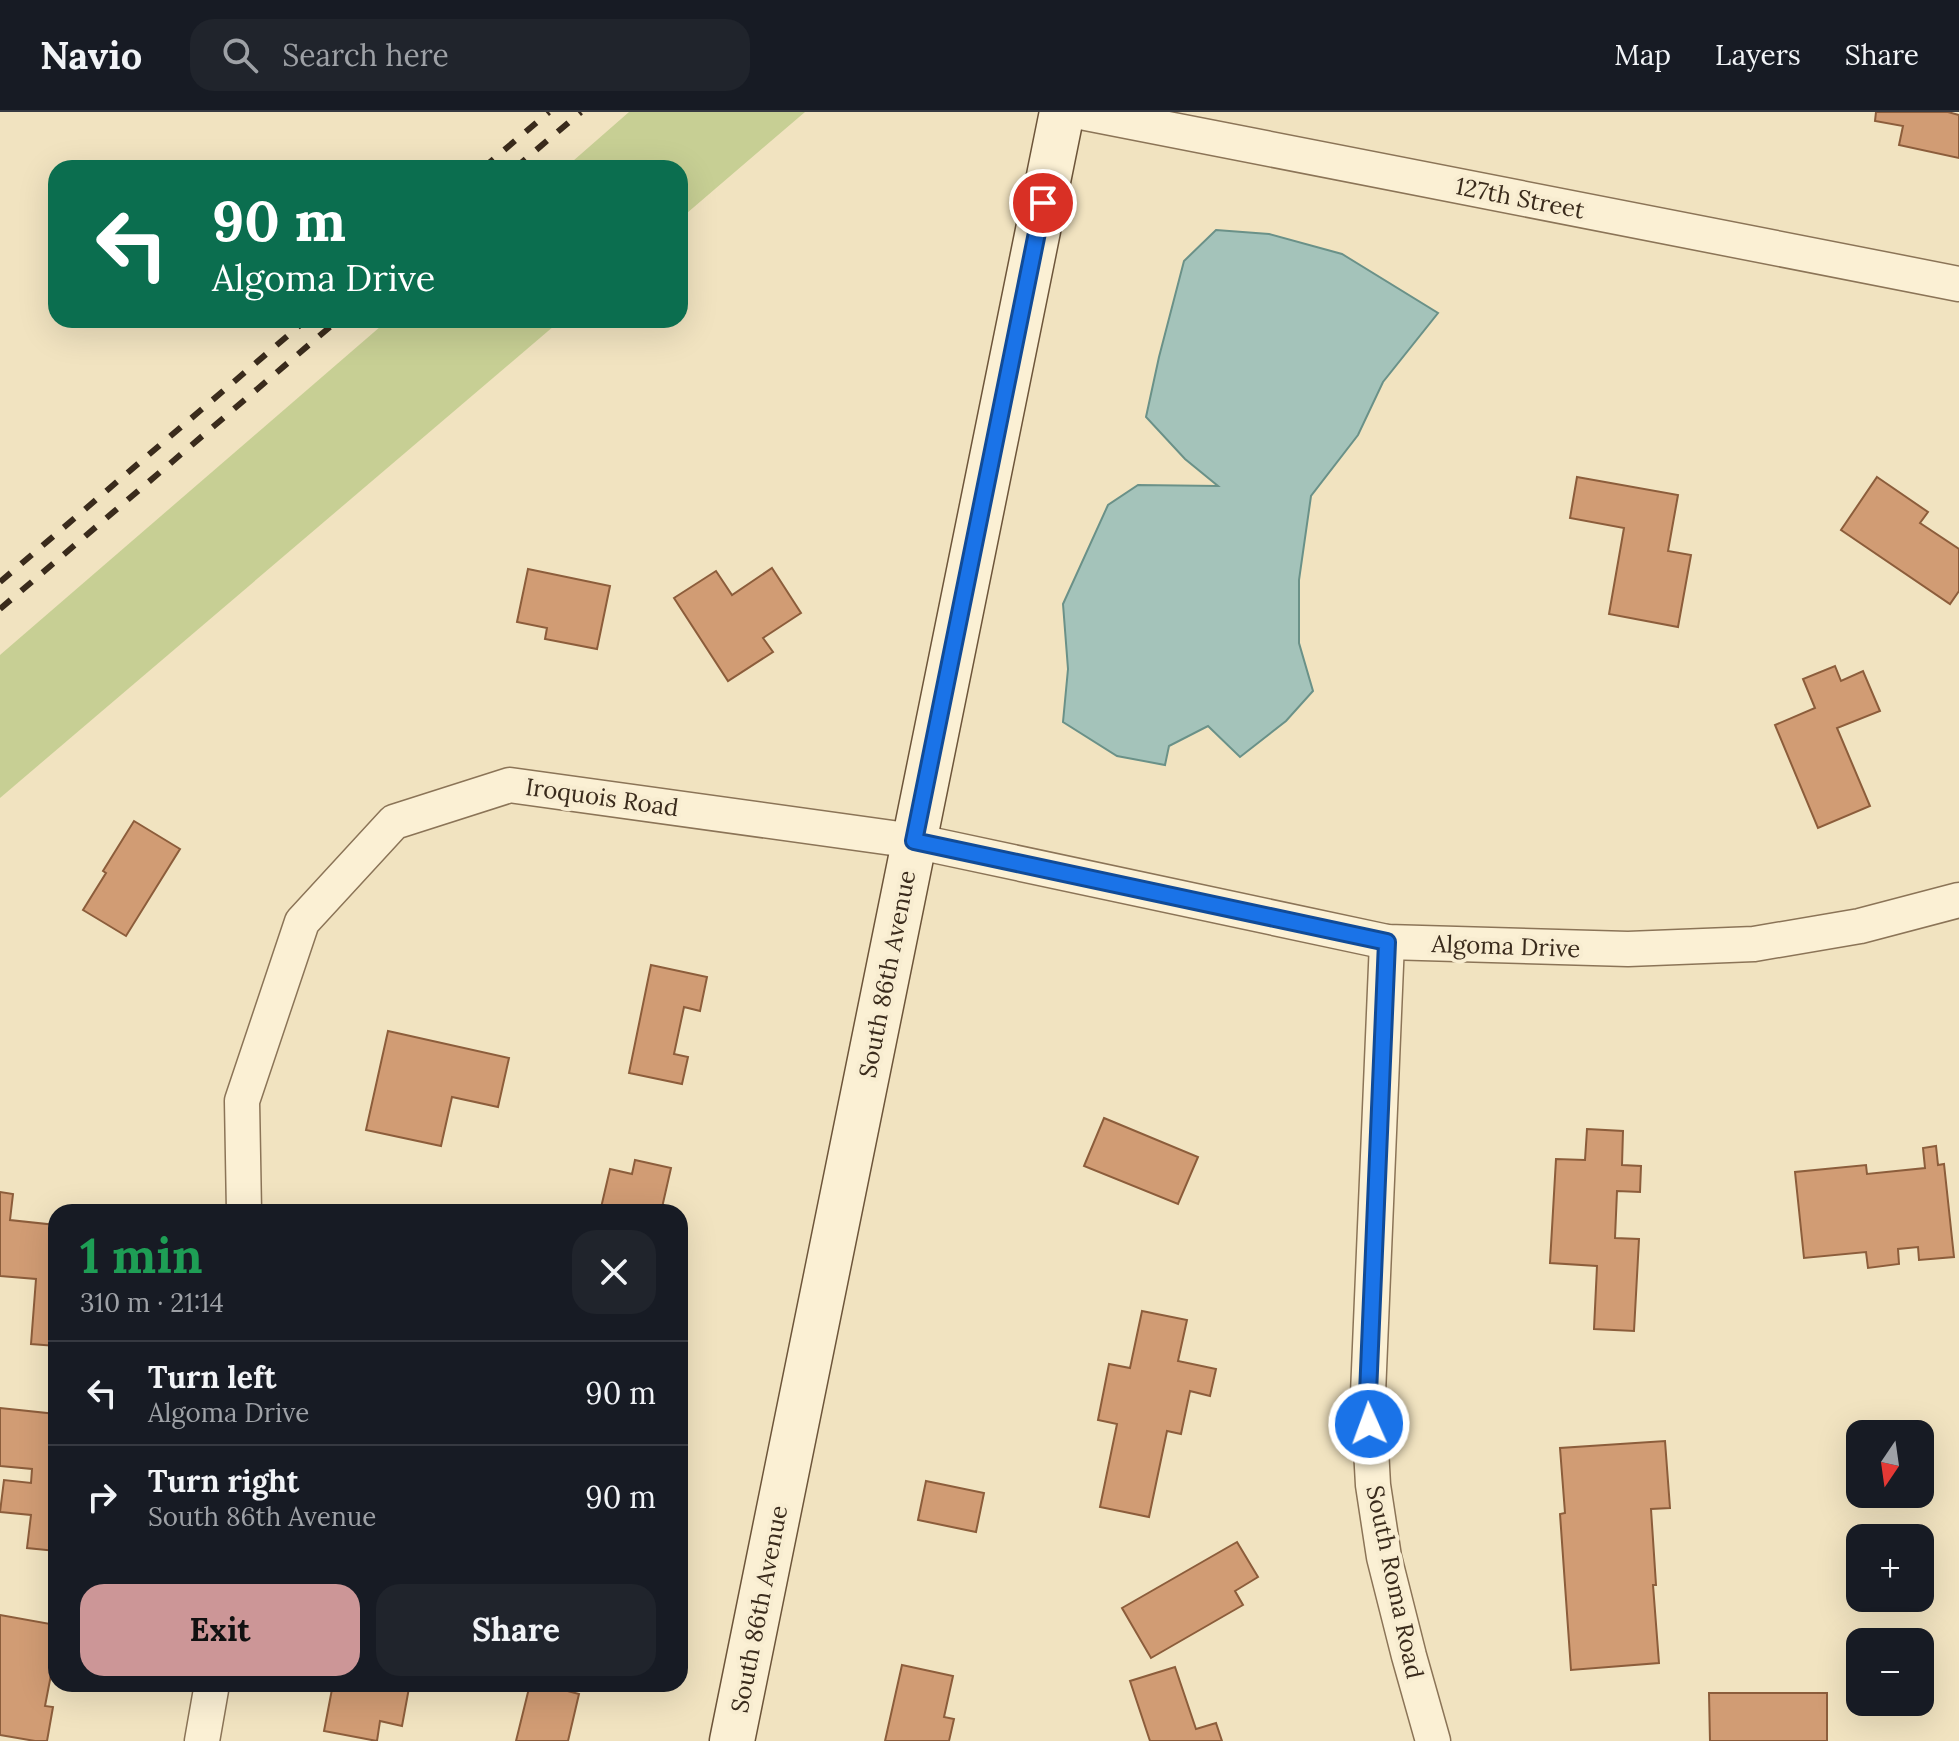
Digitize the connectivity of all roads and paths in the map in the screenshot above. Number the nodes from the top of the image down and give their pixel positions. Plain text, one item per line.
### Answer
1 (1062, 112) edge
2 (1081, 112) edge
3 (1959, 284) edge
4 (914, 841) junction
5 (1959, 900) edge
6 (1387, 942) junction
7 (244, 1204) edge
8 (211, 1692) edge
9 (202, 1741) edge
10 (732, 1741) edge
11 (1433, 1741) edge

1 - 4 street, South 86th Avenue
2 - 3 street, 127th Street
4 - 6 street, Algoma Drive
4 - 7 street, Iroquois Road
4 - 10 street, South 86th Avenue
5 - 6 street, Algoma Drive
6 - 11 street, South Roma Road
8 - 9 street

